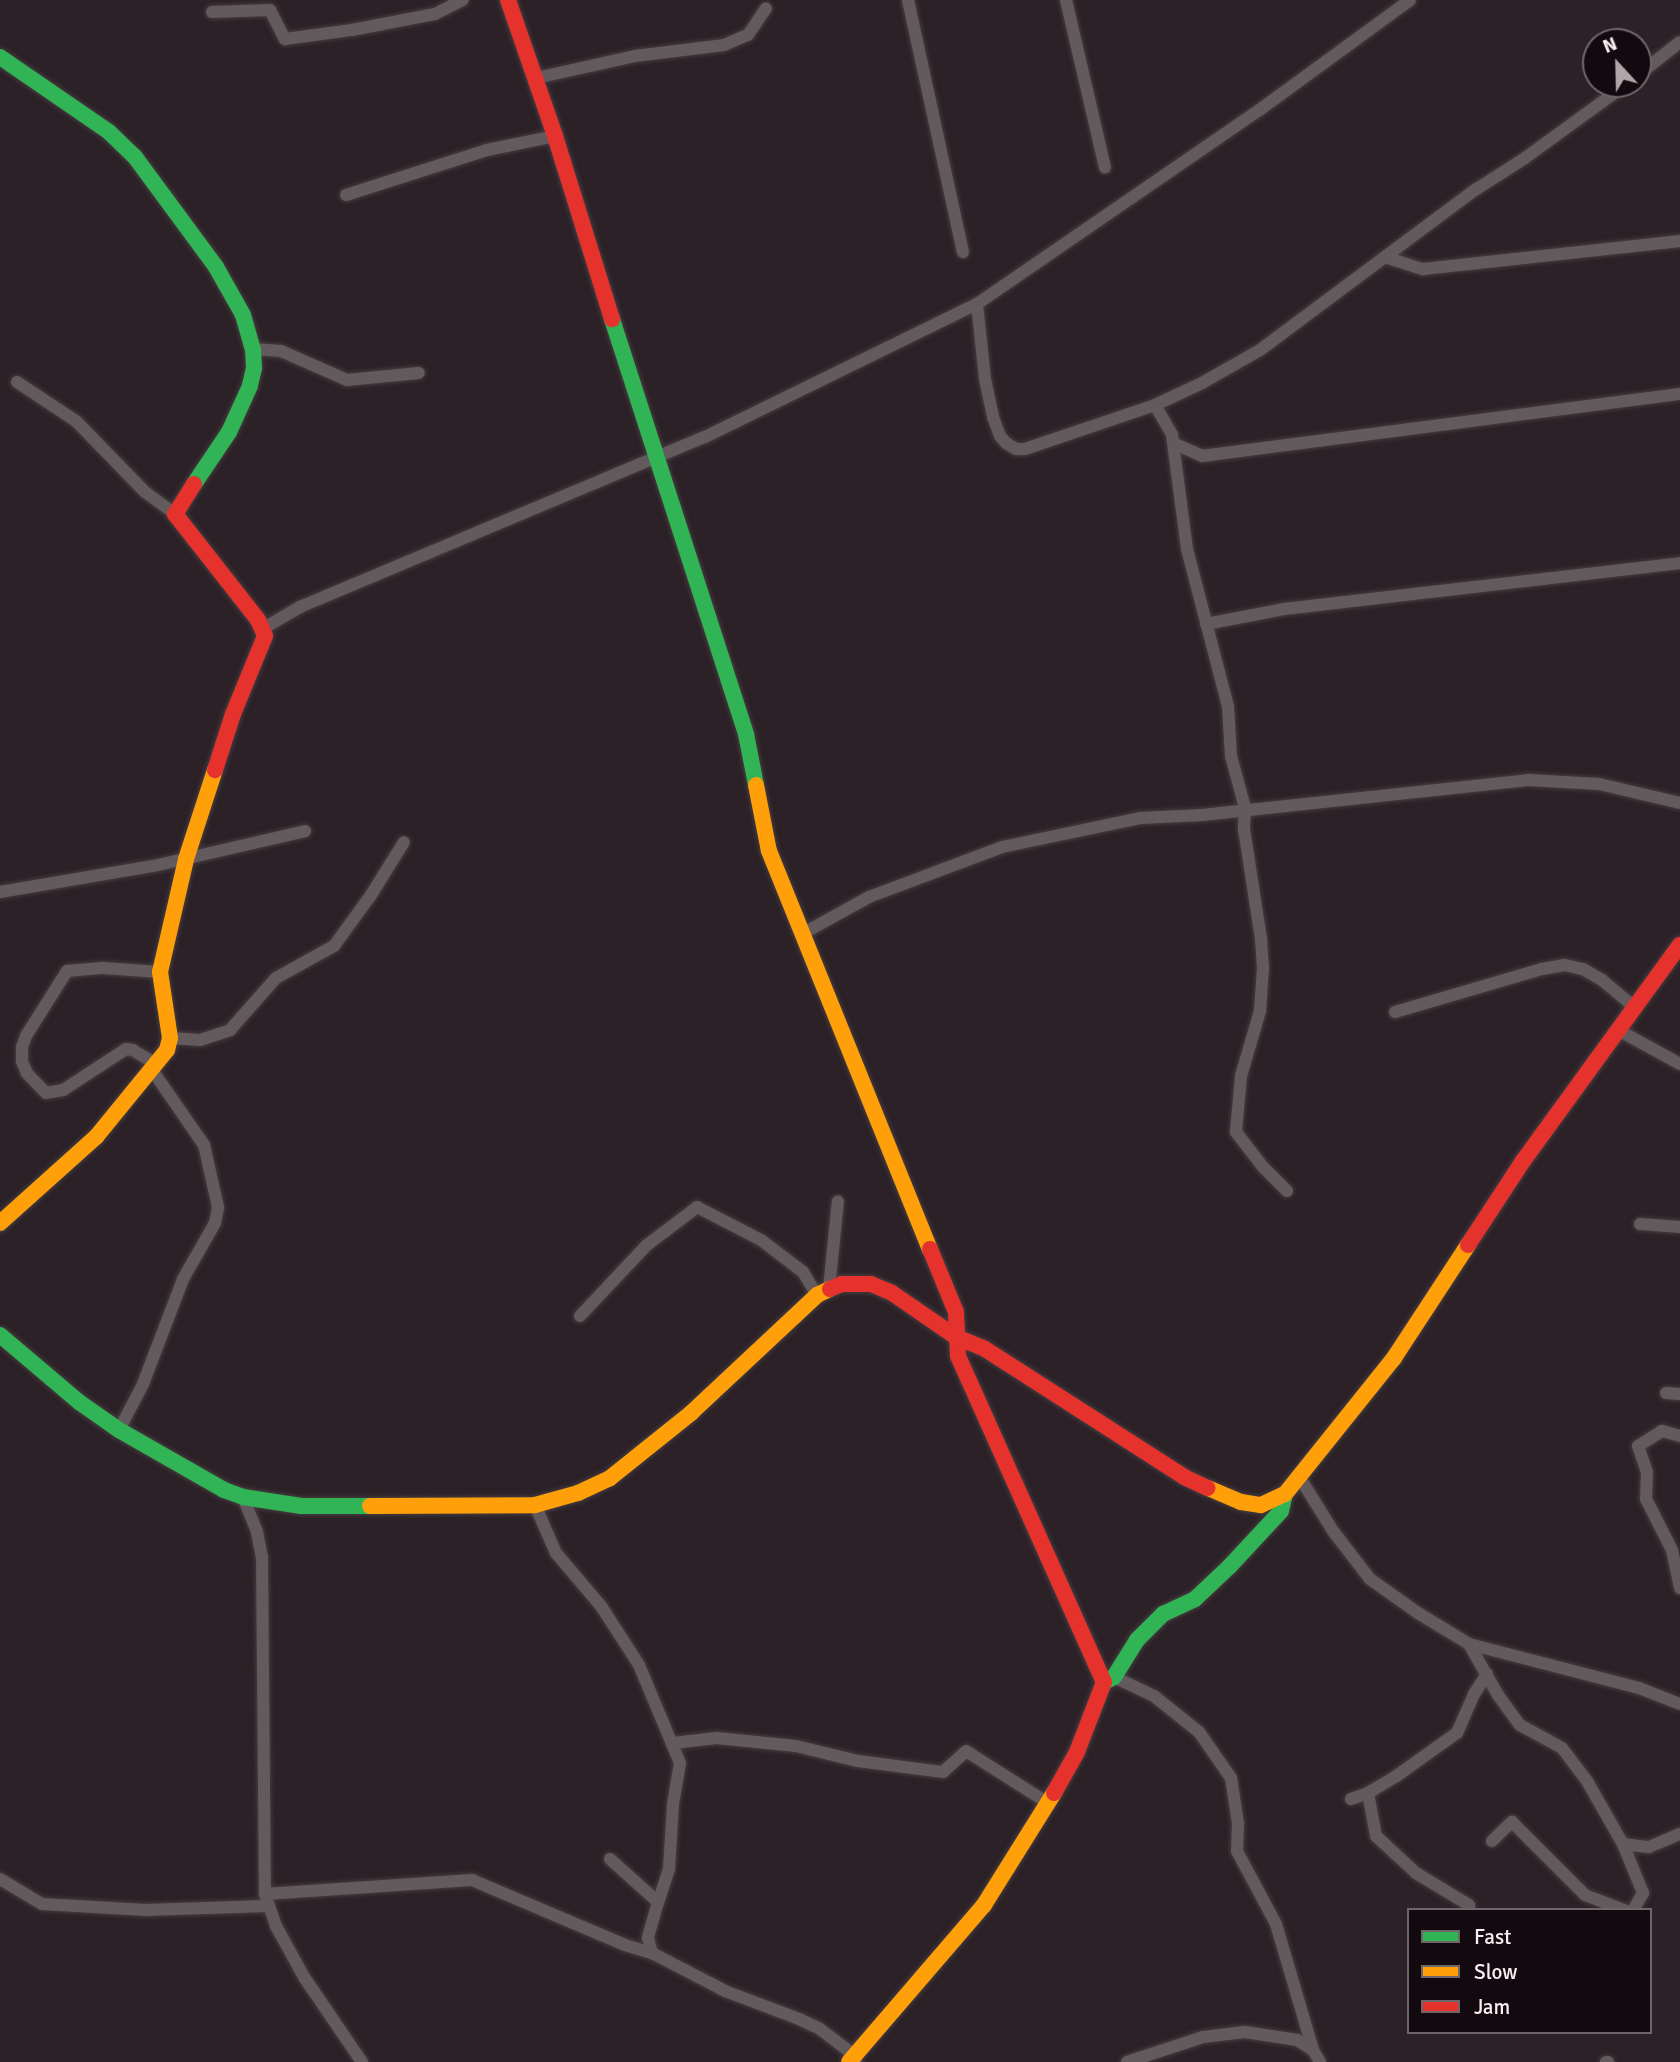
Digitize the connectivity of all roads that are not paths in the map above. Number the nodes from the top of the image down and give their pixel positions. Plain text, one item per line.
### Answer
1 (463, 0) edge
2 (508, 0) edge
3 (908, 0) edge
4 (1066, 0) edge
5 (1410, 0) edge
6 (766, 8) dead end
7 (212, 12) dead end
8 (1680, 42) edge
9 (0, 57) edge
10 (1652, 64) edge
11 (536, 78) junction
12 (1608, 98) edge
13 (555, 136) junction
14 (1105, 168) dead end
15 (346, 195) dead end
16 (1680, 241) edge
17 (963, 251) dead end
18 (1385, 257) junction
19 (977, 304) junction
20 (253, 349) junction
21 (419, 373) dead end
22 (17, 382) dead end
23 (1680, 394) edge
24 (1155, 405) junction
25 (1173, 443) junction
26 (655, 459) junction
27 (176, 514) junction
28 (1680, 563) edge
29 (1206, 624) junction
30 (264, 628) junction
31 (1680, 803) edge
32 (1245, 808) junction
33 (305, 831) dead end
34 (404, 842) dead end
35 (186, 859) junction
36 (0, 892) edge
37 (802, 934) junction
38 (1680, 945) edge
39 (160, 972) junction
40 (1633, 1006) junction
41 (1395, 1012) dead end
42 (1618, 1030) junction
43 (170, 1038) junction
44 (1680, 1064) edge
45 (154, 1067) junction
46 (1287, 1191) dead end
47 (838, 1201) dead end
48 (0, 1223) edge
49 (1640, 1224) dead end
50 (1680, 1227) edge
51 (823, 1292) junction
52 (580, 1316) dead end
53 (0, 1335) edge
54 (956, 1336) junction
55 (985, 1349) junction
56 (966, 1370) junction
57 (1666, 1393) dead end
58 (1680, 1394) edge
59 (119, 1430) junction
60 (1680, 1436) edge
61 (1300, 1478) junction
62 (1285, 1494) junction
63 (243, 1497) junction
64 (535, 1505) junction
65 (1676, 1549) edge
66 (1680, 1588) edge
67 (1469, 1644) junction
68 (1487, 1674) junction
69 (1109, 1679) junction
70 (1680, 1704) edge
71 (673, 1743) junction
72 (1368, 1793) junction
73 (1351, 1800) dead end
74 (1048, 1803) junction
75 (1680, 1834) edge
76 (1492, 1841) dead end
77 (1623, 1844) junction
78 (610, 1859) dead end
79 (0, 1879) edge
80 (266, 1900) junction
81 (657, 1902) junction
82 (1470, 1908) edge
83 (1619, 1908) edge
84 (1634, 1908) edge
85 (652, 1953) junction
86 (1313, 2050) junction
87 (853, 2060) edge
88 (362, 2062) edge
89 (1127, 2062) edge
90 (1320, 2062) edge

1 - 7 street
2 - 11 street
3 - 17 street
4 - 14 street
5 - 19 street
6 - 11 street
8 - 10 street
9 - 20 street
11 - 13 street
12 - 18 street
13 - 15 street
13 - 26 street
16 - 18 street
18 - 24 street
19 - 24 street
19 - 26 street
20 - 21 street
20 - 27 street
22 - 27 street
23 - 25 street
24 - 25 street
25 - 29 street
26 - 30 street
26 - 37 street
27 - 30 street
28 - 29 street
29 - 32 street
30 - 35 street
31 - 32 street
32 - 37 street
32 - 46 street
33 - 35 street
34 - 43 street
35 - 36 street
35 - 39 street
37 - 54 street
38 - 40 street
39 - 43 street
39 - 45 street
40 - 41 street
40 - 42 street
42 - 44 street
42 - 61 street
43 - 45 street
45 - 48 street
45 - 59 street
47 - 51 street
49 - 50 street
51 - 52 street
51 - 54 street
51 - 64 street
53 - 59 street
54 - 55 street
54 - 56 street
55 - 56 street
55 - 62 street
56 - 69 street
57 - 58 street
59 - 63 street
60 - 65 street
61 - 62 street
61 - 67 street
62 - 69 street
63 - 64 street
63 - 80 street
64 - 71 street
65 - 66 street
67 - 68 street
67 - 70 street
68 - 72 street
68 - 77 street
69 - 74 street
69 - 86 street
71 - 74 street
71 - 81 street
72 - 73 street
72 - 82 street
74 - 87 street
75 - 77 street
76 - 83 street
77 - 84 street
78 - 81 street
79 - 80 street
80 - 85 street
80 - 88 street
81 - 85 street
85 - 87 street
86 - 89 street
86 - 90 street

